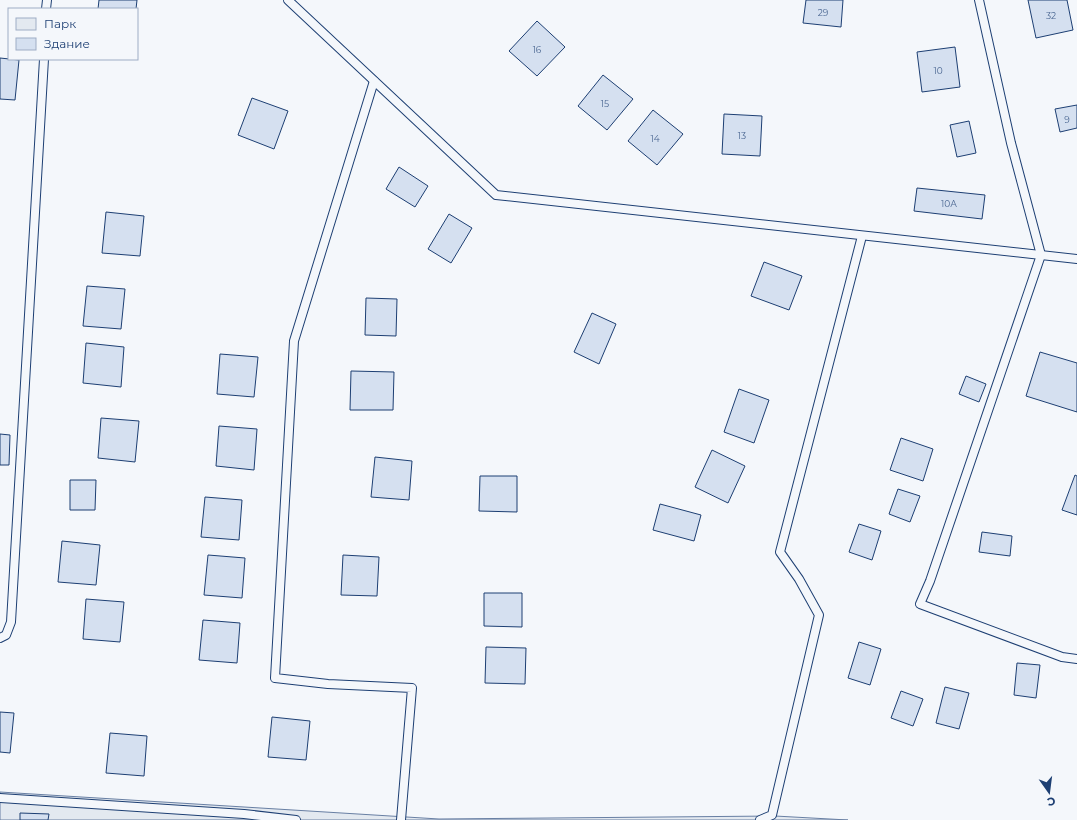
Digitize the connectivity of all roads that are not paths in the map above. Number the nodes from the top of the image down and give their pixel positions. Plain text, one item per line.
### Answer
1 (288, 0) edge
2 (979, 0) edge
3 (44, 60) edge
4 (374, 81) junction
5 (862, 236) junction
6 (1041, 255) junction
7 (1077, 260) edge
8 (0, 638) edge
9 (1077, 659) edge
10 (0, 798) edge
11 (296, 820) edge
12 (401, 820) edge
13 (760, 820) edge

1 - 4 lane
2 - 6 lane
3 - 8 lane
4 - 5 lane
4 - 12 lane
5 - 6 lane
5 - 13 lane
6 - 7 lane
6 - 9 lane
10 - 11 lane

